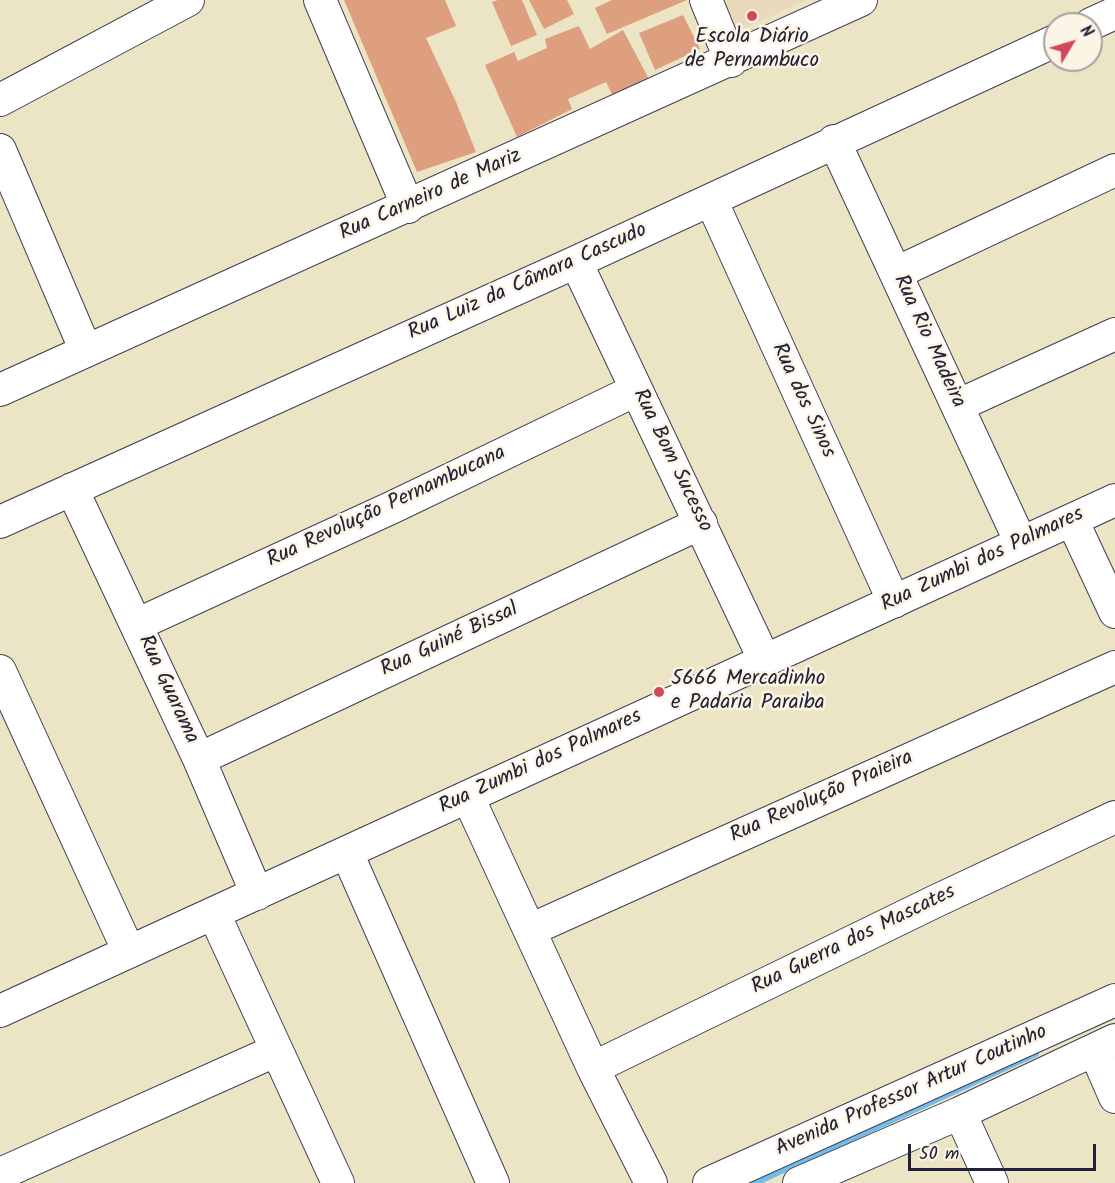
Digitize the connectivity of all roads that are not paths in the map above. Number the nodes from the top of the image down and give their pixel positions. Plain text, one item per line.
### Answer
1 (188, 0) edge
2 (320, 0) edge
3 (706, 0) edge
4 (861, 0) edge
5 (1043, 46) edge
6 (731, 61) junction
7 (0, 100) edge
8 (834, 141) junction
9 (0, 150) edge
10 (1115, 170) edge
11 (711, 200) junction
12 (408, 207) junction
13 (576, 262) junction
14 (896, 273) junction
15 (1115, 334) edge
16 (86, 351) junction
17 (0, 390) edge
18 (636, 390) junction
19 (958, 405) junction
20 (72, 489) junction
21 (1115, 500) edge
22 (1072, 520) junction
23 (0, 522) edge
24 (701, 523) junction
25 (1021, 543) junction
26 (894, 602) junction
27 (1115, 612) edge
28 (136, 625) junction
29 (765, 661) junction
30 (1115, 667) edge
31 (0, 671) edge
32 (199, 759) junction
33 (468, 797) junction
34 (1115, 817) edge
35 (346, 853) junction
36 (257, 894) junction
37 (214, 914) junction
38 (530, 930) junction
39 (129, 952) junction
40 (1115, 1000) edge
41 (0, 1011) edge
42 (1105, 1045) edge
43 (275, 1051) junction
44 (593, 1068) junction
45 (1115, 1097) edge
46 (960, 1113) junction
47 (0, 1174) edge
48 (338, 1183) edge
49 (493, 1183) edge
50 (651, 1183) edge
51 (709, 1183) edge
52 (799, 1183) edge
53 (992, 1183) edge

1 - 7 street
2 - 12 street
3 - 6 street
4 - 6 street, Rua Carneiro de Mariz
5 - 8 street, Rua Luiz da Câmara Cascudo
6 - 12 street, Rua Carneiro de Mariz
8 - 11 street, Rua Luiz da Câmara Cascudo
8 - 14 street, Rua Rio Madeira
9 - 16 street
10 - 14 street
11 - 13 street, Rua Luiz da Câmara Cascudo
11 - 26 street, Rua dos Sinos
12 - 16 street, Rua Carneiro de Mariz
13 - 18 street, Rua Bom Sucesso
13 - 20 street, Rua Luiz da Câmara Cascudo
14 - 19 street, Rua Rio Madeira
15 - 19 street
16 - 17 street, Rua Carneiro de Mariz
18 - 24 street, Rua Bom Sucesso
18 - 28 street, Rua Revolução Pernambucana
19 - 25 street, Rua Rio Madeira
20 - 23 street, Rua Luiz da Câmara Cascudo
20 - 28 street, Rua Guarama
21 - 22 street, Rua Zumbi dos Palmares
22 - 25 street, Rua Zumbi dos Palmares
22 - 27 street
24 - 29 street, Rua Bom Sucesso
24 - 32 street, Rua Guiné Bissal
25 - 26 street, Rua Zumbi dos Palmares
26 - 29 street, Rua Zumbi dos Palmares
28 - 32 street, Rua Guarama
29 - 33 street, Rua Zumbi dos Palmares
30 - 38 street, Rua Revolução Praieira
31 - 39 street
32 - 36 street, Rua Guarama
33 - 35 street, Rua Zumbi dos Palmares
33 - 38 street
34 - 44 street, Rua Guerra dos Mascates
35 - 36 street, Rua Zumbi dos Palmares
35 - 49 street
36 - 37 street, Rua Zumbi dos Palmares
37 - 39 street, Rua Zumbi dos Palmares
37 - 43 street
38 - 44 street
39 - 41 street, Rua Zumbi dos Palmares
40 - 51 street, Avenida Professor Artur Coutinho
42 - 45 street
42 - 46 street, Avenida Professor Artur Coutinho
43 - 47 street
43 - 48 street
44 - 50 street
46 - 52 street, Avenida Professor Artur Coutinho
46 - 53 street

